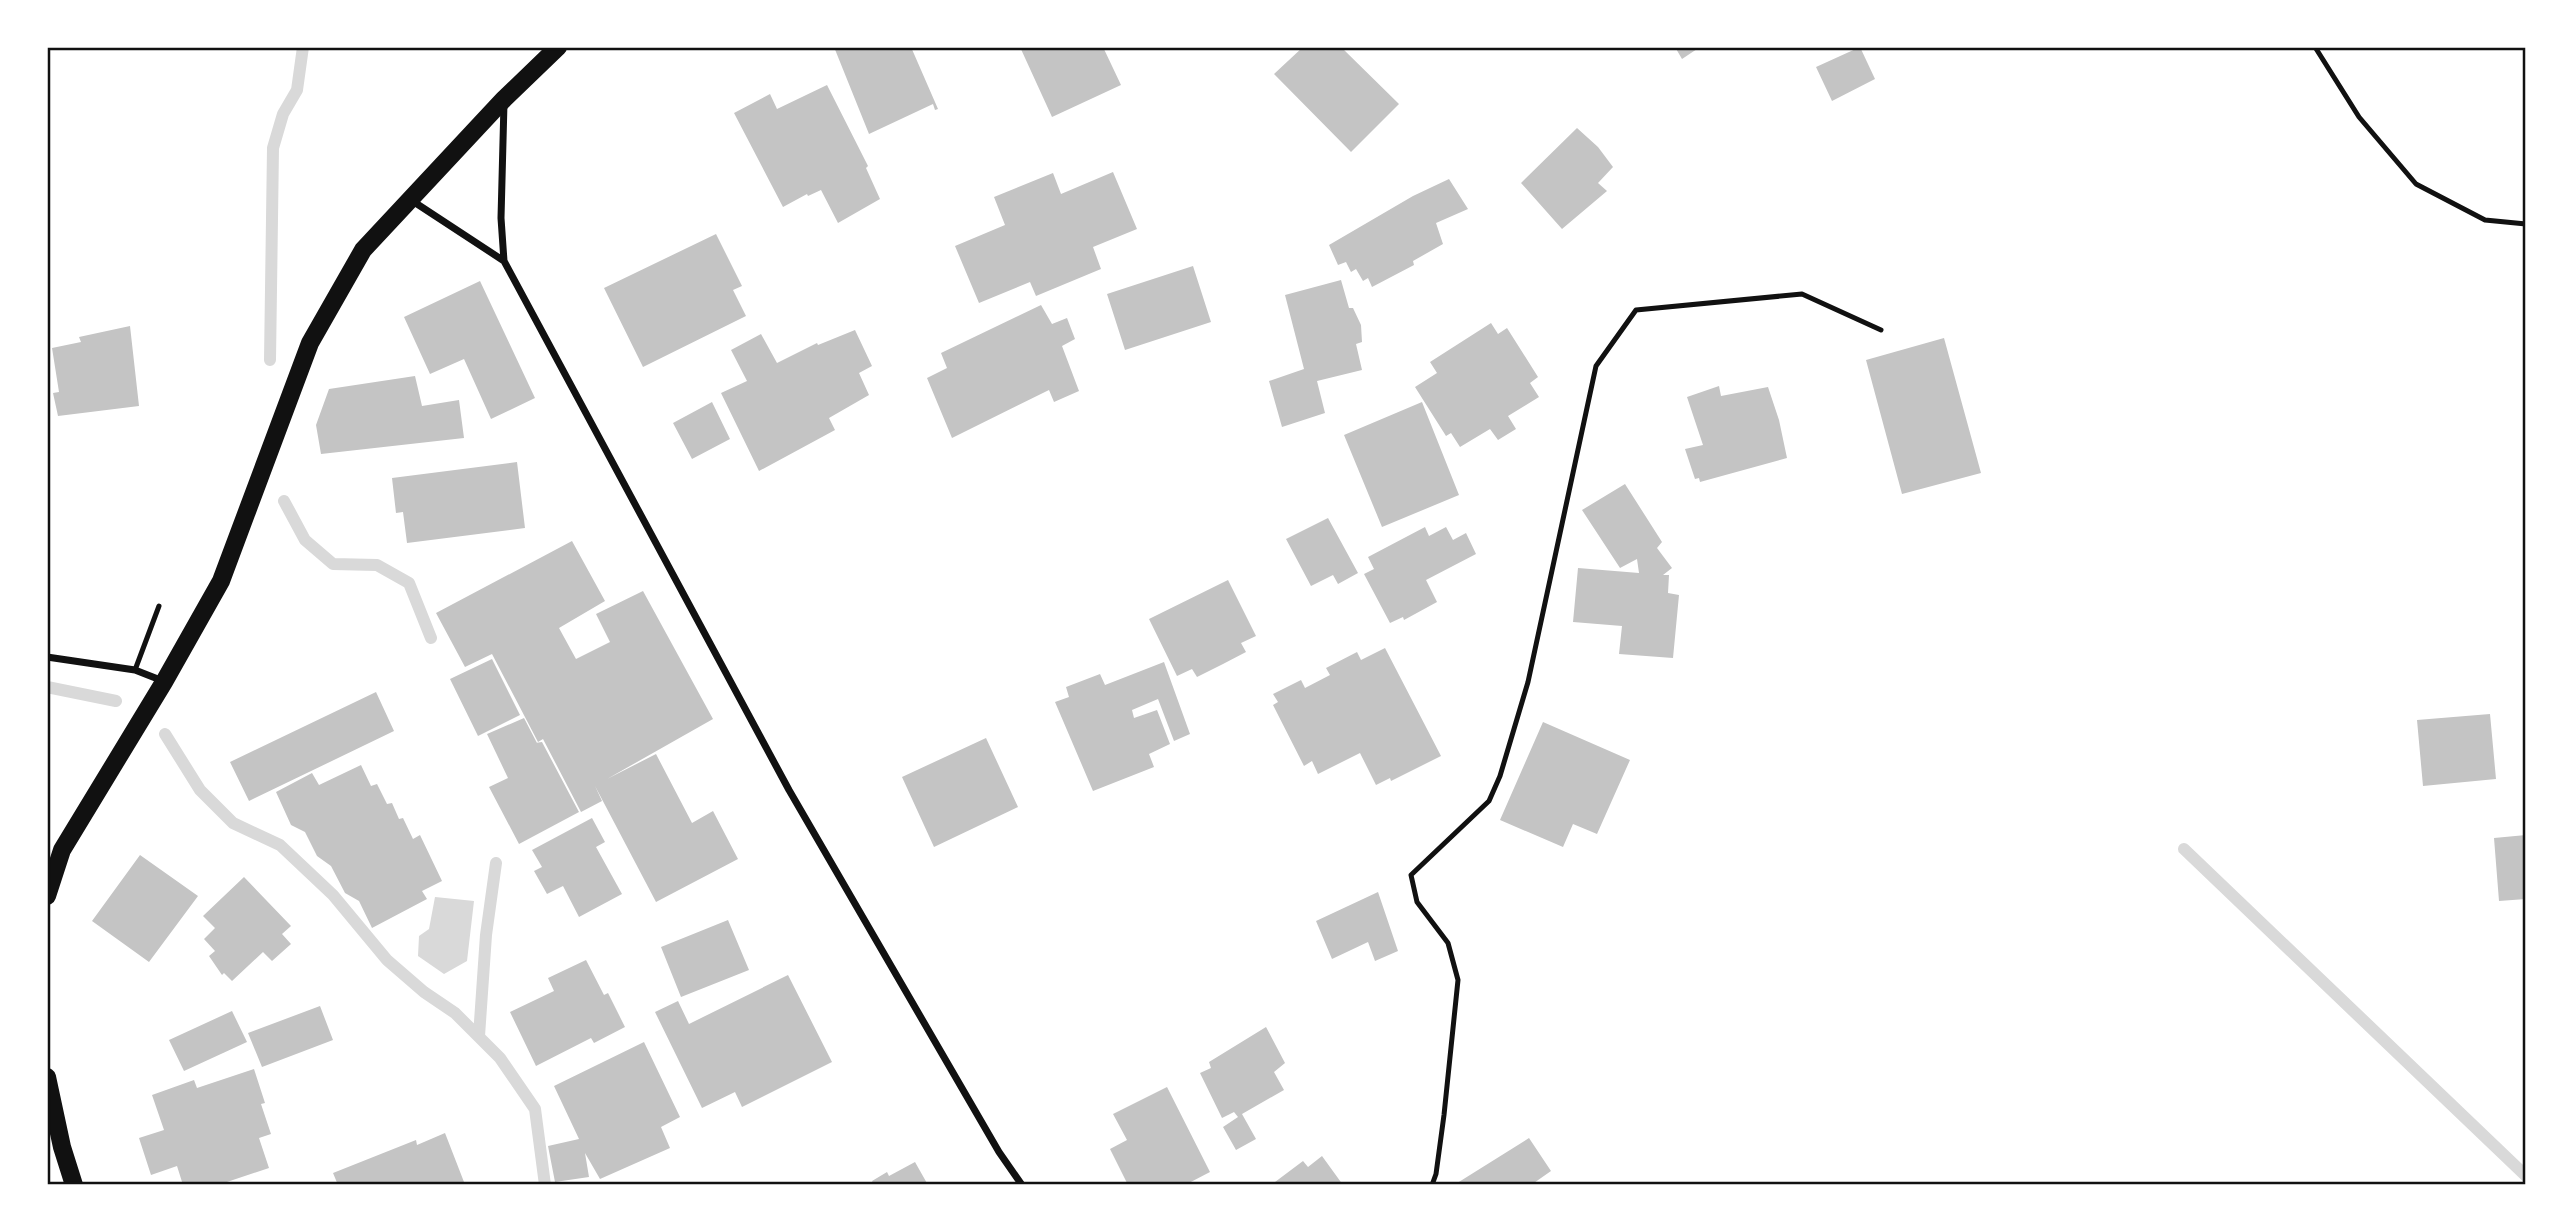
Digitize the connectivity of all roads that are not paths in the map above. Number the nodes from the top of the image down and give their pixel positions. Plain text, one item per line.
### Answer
1 (558, 47) edge
2 (2315, 47) edge
3 (504, 99) junction
4 (409, 199) junction
5 (2526, 224) edge
6 (504, 261) junction
7 (1881, 330) dead end
8 (159, 606) dead end
9 (47, 657) edge
10 (135, 670) junction
11 (164, 682) junction
12 (47, 896) edge
13 (48, 1087) edge
14 (74, 1185) edge
15 (1022, 1185) edge
16 (1432, 1185) edge

1 - 3 main road
2 - 5 lane
3 - 4 main road
3 - 6 street
4 - 6 street
4 - 11 main road
6 - 15 street
7 - 16 lane
8 - 10 lane
9 - 10 street
10 - 11 street
11 - 12 main road
13 - 14 main road

